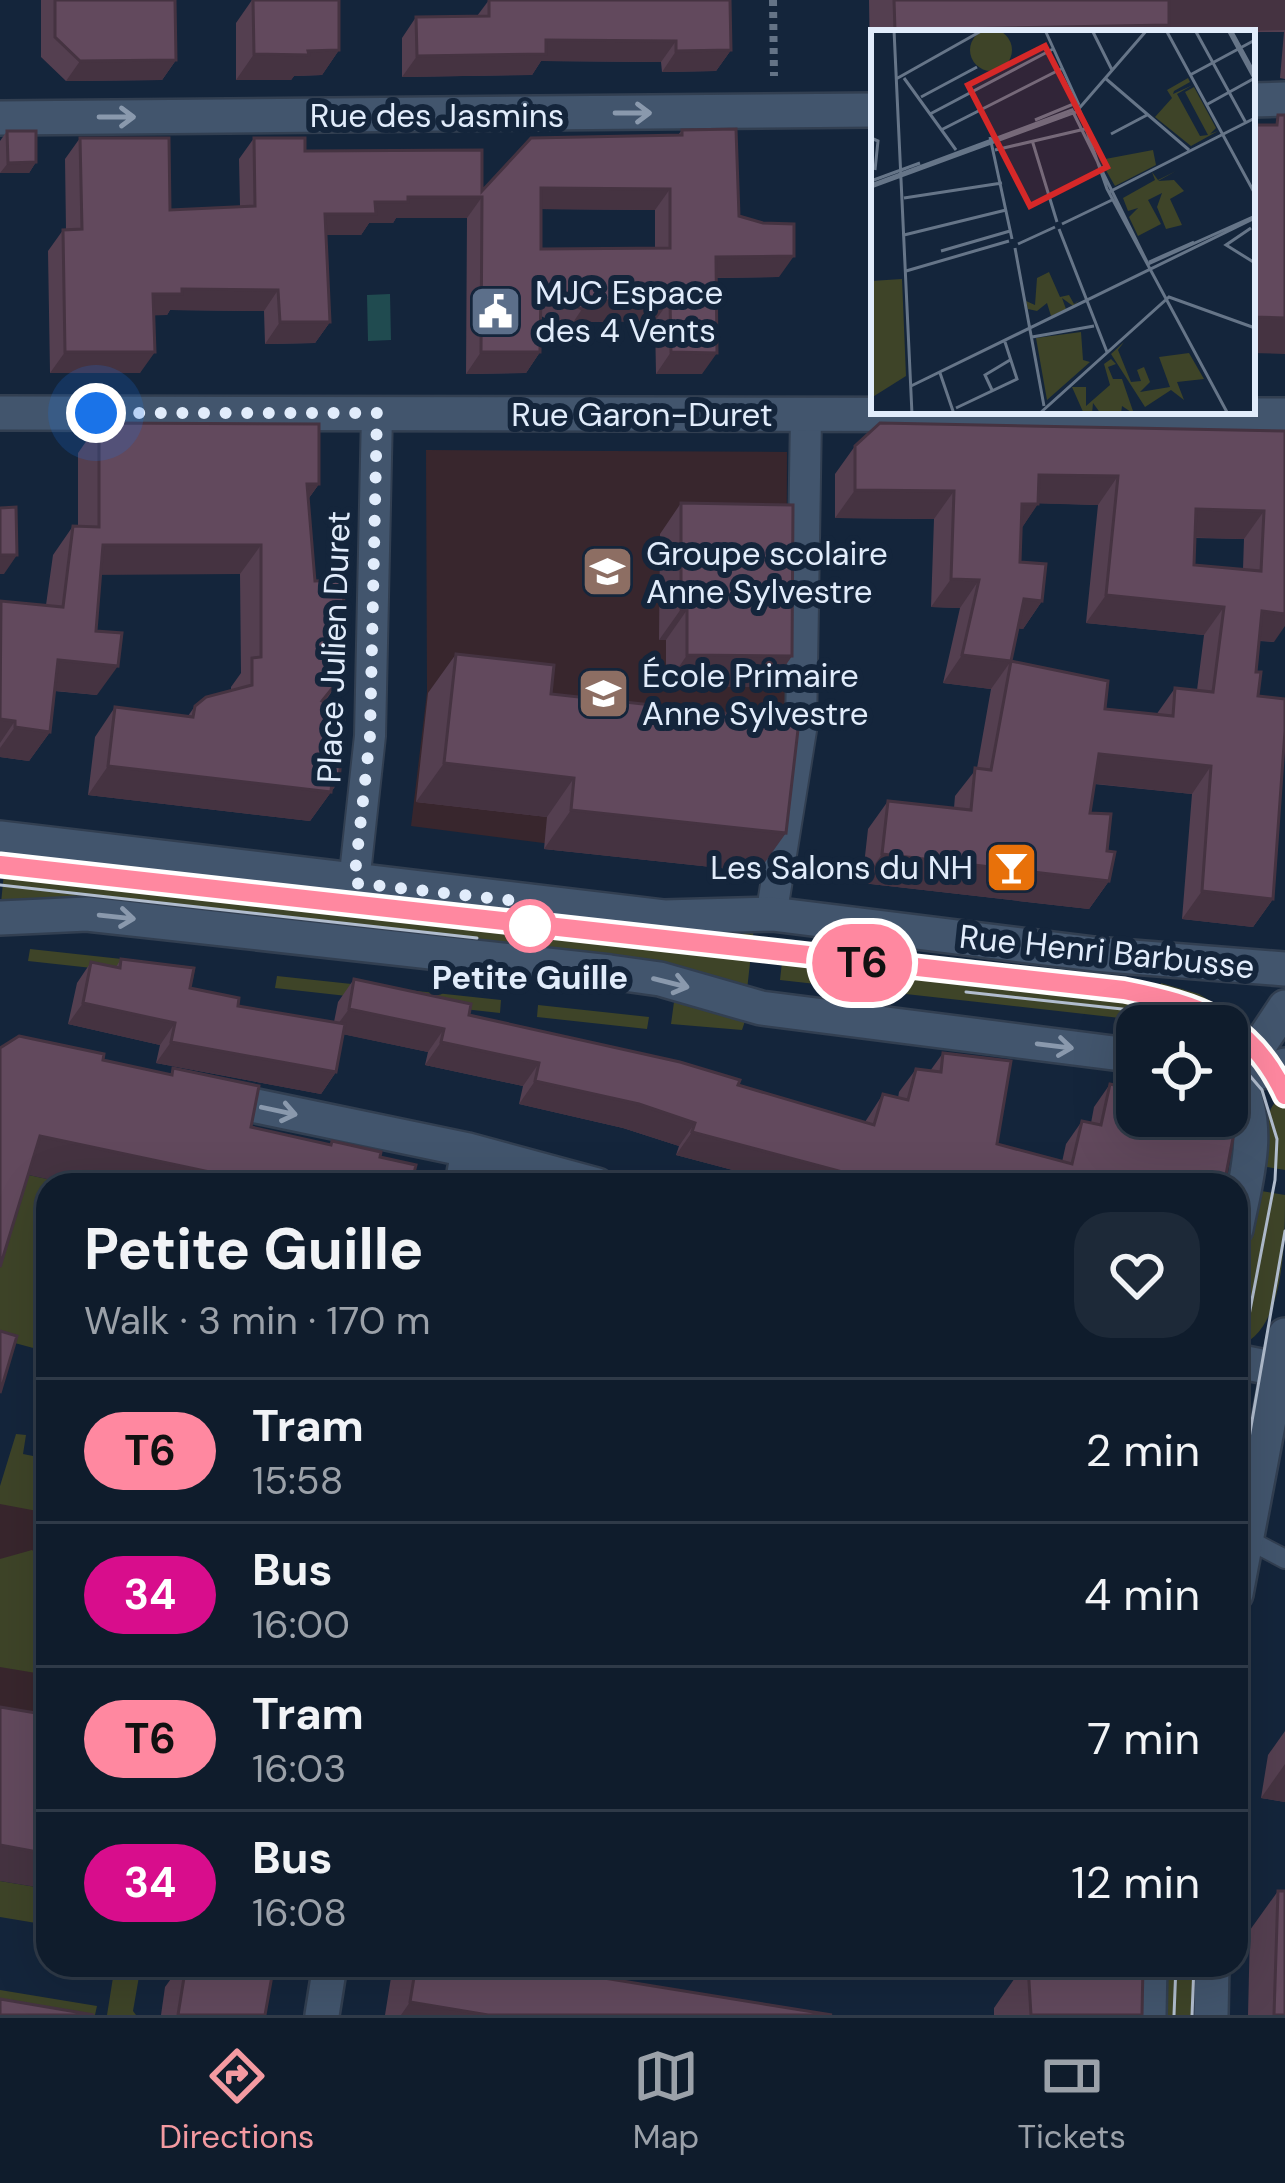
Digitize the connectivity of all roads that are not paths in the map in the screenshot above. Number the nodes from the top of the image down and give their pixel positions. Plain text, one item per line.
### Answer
1 (1285, 99) edge
2 (1255, 100) edge
3 (871, 110) edge
4 (0, 118) edge
5 (0, 413) edge
6 (377, 413) junction
7 (806, 415) junction
8 (1285, 416) edge
9 (0, 838) edge
10 (354, 883) junction
11 (774, 898) dead end
12 (0, 918) edge
13 (1285, 969) edge
14 (1285, 1007) edge
15 (1116, 1053) edge
16 (1248, 1057) edge
17 (1285, 1065) edge
18 (1248, 1074) edge
19 (187, 1091) edge
20 (1248, 1099) edge
21 (468, 1150) junction
22 (464, 1173) edge
23 (552, 1173) edge
24 (1248, 1174) edge
25 (1285, 1334) edge
26 (1248, 1363) edge
27 (1277, 1369) junction
28 (1248, 1533) edge
29 (1248, 1540) edge
30 (1285, 1559) edge
31 (325, 1977) edge
32 (1150, 1977) edge
33 (1212, 1977) edge
34 (322, 2015) edge
35 (1149, 2015) edge
36 (1211, 2015) edge

1 - 2 street
4 -> 3 street, Rue des Jasmins
5 - 6 street, Rue Garon-Duret
6 - 7 street, Rue Garon-Duret
6 - 10 street, Place Julien Duret
7 - 8 street, Rue Garon-Duret
7 - 11 street
9 - 10 street, Rue Henri Barbusse
10 - 13 street, Rue Henri Barbusse
12 -> 15 street
14 - 16 street
17 - 18 street
19 -> 21 street
20 - 24 street
21 - 22 street
21 - 23 street
25 - 27 street
26 - 27 street
27 - 28 street
29 - 30 lane
31 - 34 street
32 - 35 street
33 - 36 street

